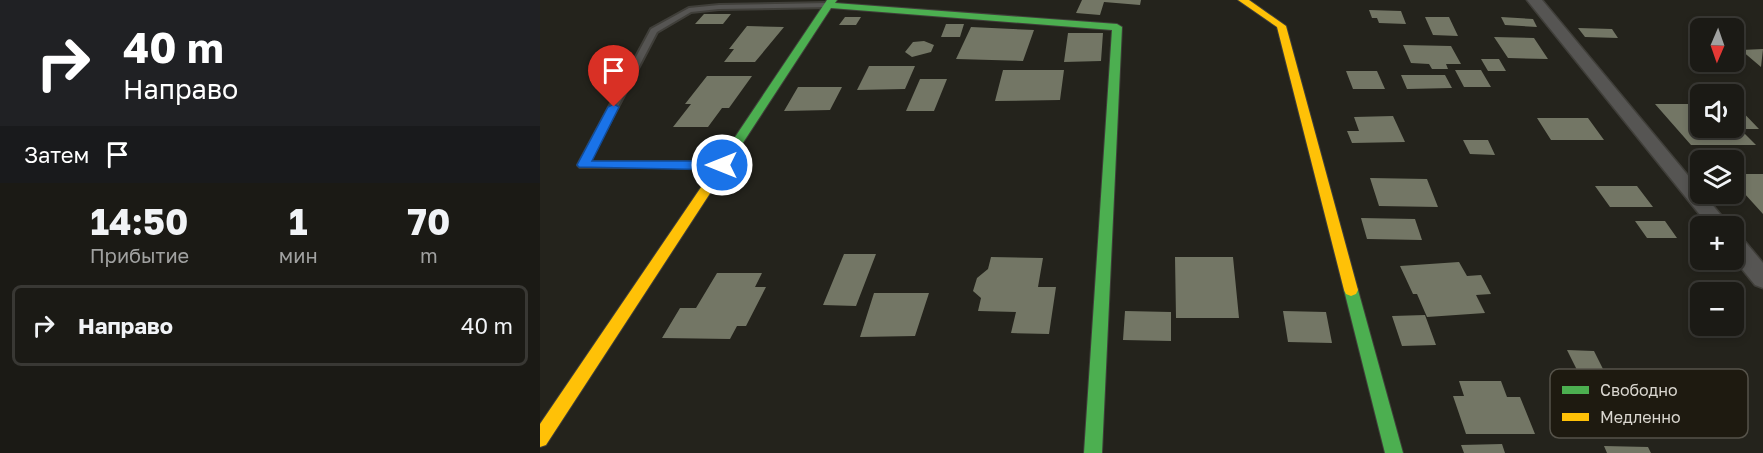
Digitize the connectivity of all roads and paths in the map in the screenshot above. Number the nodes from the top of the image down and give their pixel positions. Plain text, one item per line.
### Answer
1 (1243, 0) edge
2 (1534, 0) edge
3 (830, 2) edge
4 (722, 165) junction
5 (1712, 216) edge
6 (1744, 256) edge
7 (1763, 279) edge
8 (540, 439) edge
9 (1093, 453) edge
10 (1394, 453) edge

1 - 10 street
2 - 5 street
3 - 4 street
3 - 4 lane
3 - 9 street
4 - 8 street
6 - 7 street

